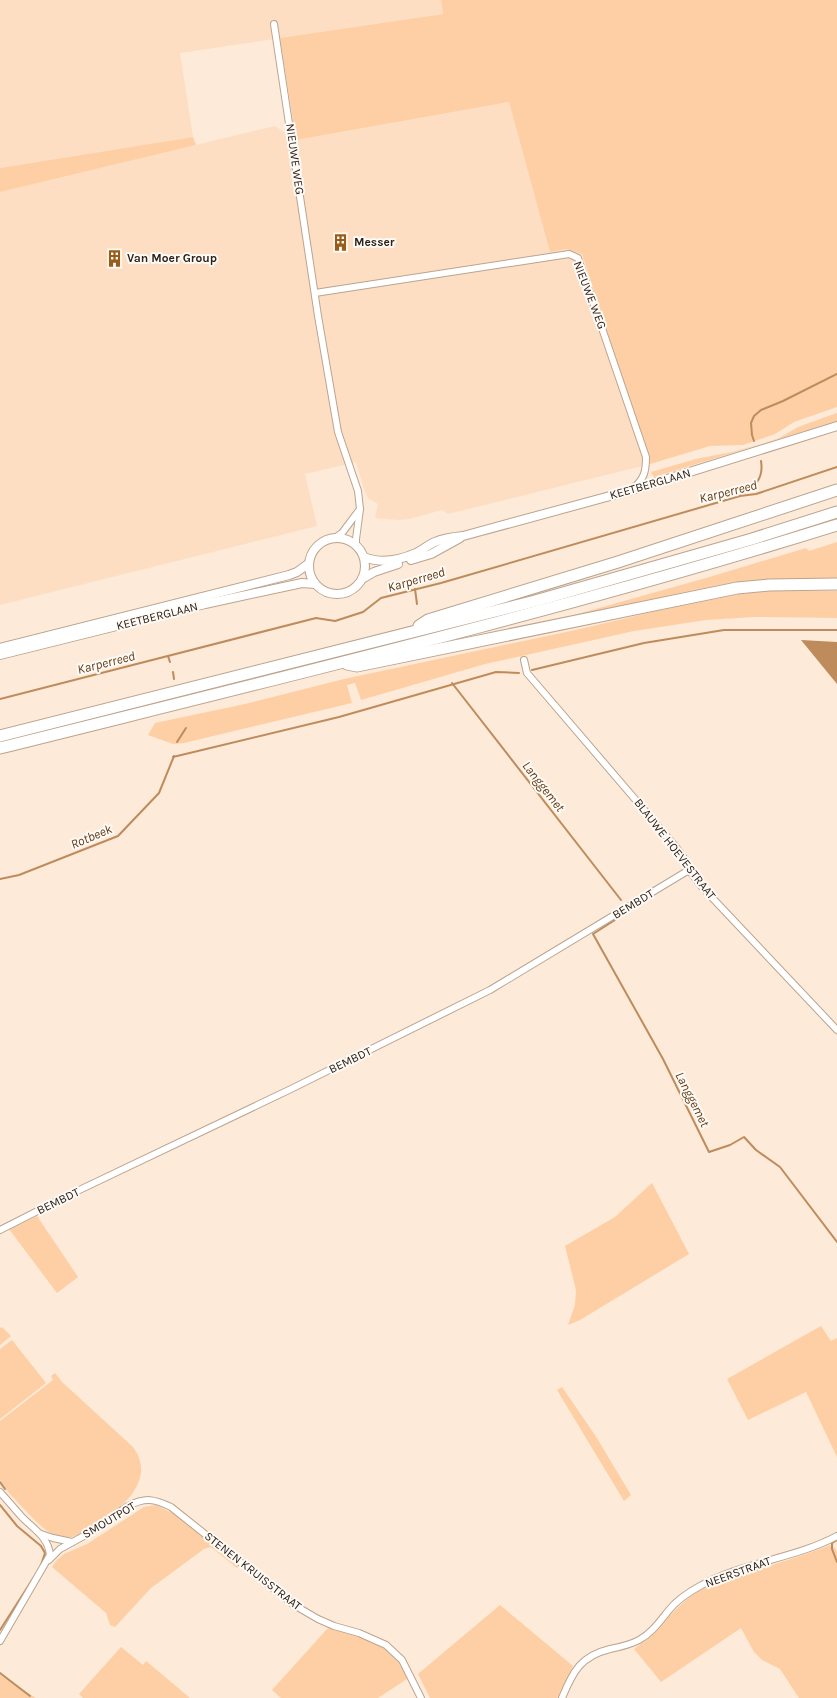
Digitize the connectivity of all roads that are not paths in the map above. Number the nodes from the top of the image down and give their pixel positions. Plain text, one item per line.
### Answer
1 (274, 24) dead end
2 (315, 293) junction
3 (837, 426) edge
4 (632, 490) junction
5 (837, 490) edge
6 (360, 509) junction
7 (837, 512) edge
8 (837, 524) edge
9 (462, 536) junction
10 (335, 538) junction
11 (356, 545) junction
12 (364, 557) junction
13 (308, 564) junction
14 (362, 579) junction
15 (315, 584) junction
16 (837, 584) edge
17 (410, 632) junction
18 (0, 648) edge
19 (0, 655) edge
20 (524, 660) dead end
21 (341, 663) junction
22 (0, 736) edge
23 (0, 748) edge
24 (689, 870) junction
25 (837, 1030) edge
26 (0, 1230) edge
27 (0, 1492) edge
28 (154, 1500) joint
29 (41, 1534) junction
30 (837, 1536) edge
31 (72, 1542) junction
32 (49, 1560) junction
33 (0, 1641) edge
34 (421, 1698) edge
35 (562, 1698) edge

1 - 2 street, NIEUWE WEG
2 - 4 street, NIEUWE WEG
2 - 6 street, NIEUWE WEG
3 - 4 main road, KEETBERGLAAN
4 - 9 main road, KEETBERGLAAN
5 - 17 highway
6 - 10 street
6 - 11 street, NIEUWE WEG
7 - 17 highway
8 - 21 highway
9 - 12 main road, KEETBERGLAAN
9 - 14 main road, KEETBERGLAAN
10 - 11 main road
10 - 13 main road
11 - 12 main road
12 - 14 main road
13 - 15 main road
13 - 18 main road, KEETBERGLAAN
14 - 15 main road
15 - 19 main road, KEETBERGLAAN
16 - 21 highway
17 - 22 highway
20 - 24 street, BLAUWE HOEVESTRAAT
21 - 23 highway
24 - 25 street, BLAUWE HOEVESTRAAT
24 - 26 street, BEMBDT
27 - 29 street, SMOUTPOT
28 - 31 street, SMOUTPOT
28 - 34 street, STENEN KRUISSTRAAT
29 - 31 street, SMOUTPOT
29 - 32 street, SMOUTPOT
30 - 35 street, NEERSTRAAT
31 - 32 street
32 - 33 street

